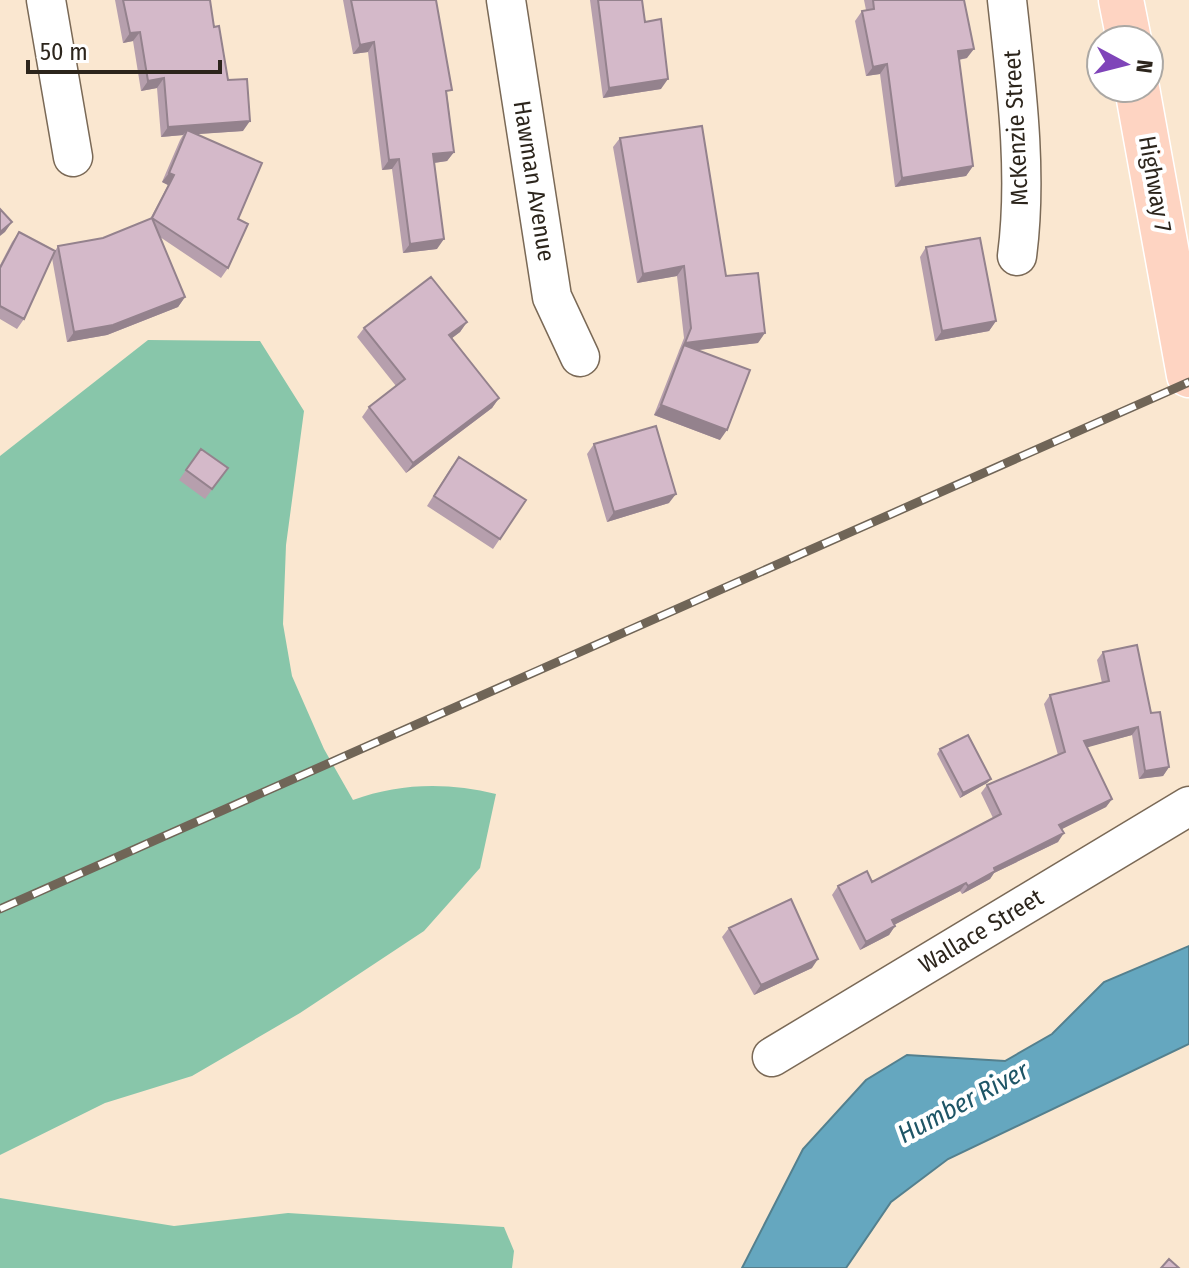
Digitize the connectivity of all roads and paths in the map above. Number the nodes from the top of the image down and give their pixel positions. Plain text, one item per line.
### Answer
1 (46, 0) edge
2 (506, 0) edge
3 (1007, 0) edge
4 (1121, 0) edge
5 (1126, 24) edge
6 (1140, 104) edge
7 (73, 157) dead end
8 (1017, 256) dead end
9 (580, 357) dead end
10 (1189, 375) edge
11 (1189, 806) edge
12 (772, 1057) dead end

1 - 7 street
2 - 9 street, Hawman Avenue
3 - 8 street, McKenzie Street
4 - 5 main road
6 - 10 main road, Highway 7
11 - 12 street, Wallace Street

